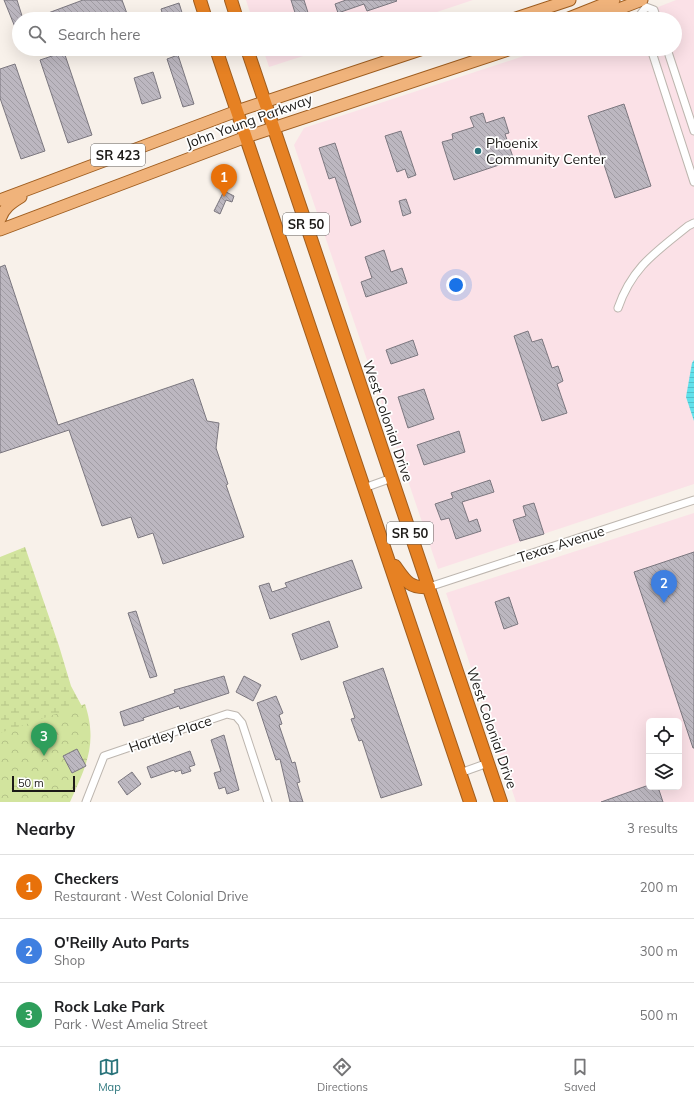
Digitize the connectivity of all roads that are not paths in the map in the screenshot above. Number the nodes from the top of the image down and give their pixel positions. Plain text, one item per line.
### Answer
1 (200, 0) edge
2 (231, 0) edge
3 (570, 0) edge
4 (614, 0) edge
5 (644, 2) edge
6 (204, 12) edge
7 (235, 12) edge
8 (534, 12) edge
9 (584, 12) edge
10 (614, 12) edge
11 (641, 12) edge
12 (655, 12) edge
13 (218, 56) edge
14 (249, 56) edge
15 (402, 56) edge
16 (490, 56) edge
17 (653, 56) edge
18 (669, 56) edge
19 (265, 101) junction
20 (237, 111) junction
21 (274, 127) junction
22 (694, 131) edge
23 (246, 137) junction
24 (694, 182) edge
25 (33, 189) junction
26 (0, 200) edge
27 (0, 219) edge
28 (694, 223) edge
29 (0, 230) edge
30 (618, 308) dead end
31 (392, 478) junction
32 (364, 488) junction
33 (694, 500) edge
34 (388, 557) junction
35 (429, 587) junction
36 (488, 763) junction
37 (460, 773) junction
38 (86, 802) edge
39 (268, 802) edge
40 (470, 802) edge
41 (501, 802) edge

1 - 6 highway
2 - 7 highway
3 - 8 main road
4 - 9 main road
5 - 10 main road
5 - 11 street
5 - 12 street
13 - 20 highway, SR 50
14 - 19 highway, West Colonial Drive / SR 50
15 - 19 main road, John Young Parkway / SR 423
16 - 21 main road, John Young Parkway / SR 423
17 - 24 street
18 - 22 street
19 - 20 main road, John Young Parkway / SR 423
19 - 21 highway, West Colonial Drive / SR 50
20 - 23 highway, SR 50
20 - 25 main road, John Young Parkway / SR 423
21 - 23 main road, John Young Parkway / SR 423
21 - 31 highway, West Colonial Drive / SR 50
23 - 29 main road, John Young Parkway / SR 423
23 - 32 highway, SR 50
25 - 26 main road, John Young Parkway / SR 423
25 - 27 main road
28 - 30 street
31 - 32 street
31 - 35 highway, West Colonial Drive / SR 50
32 - 34 highway, SR 50
33 - 35 street, Texas Avenue
34 - 35 highway
34 - 37 highway, SR 50
35 - 36 highway, West Colonial Drive / SR 50
36 - 37 street
36 - 41 highway, West Colonial Drive / SR 50
37 - 40 highway, SR 50
38 - 39 street, Hartley Place

